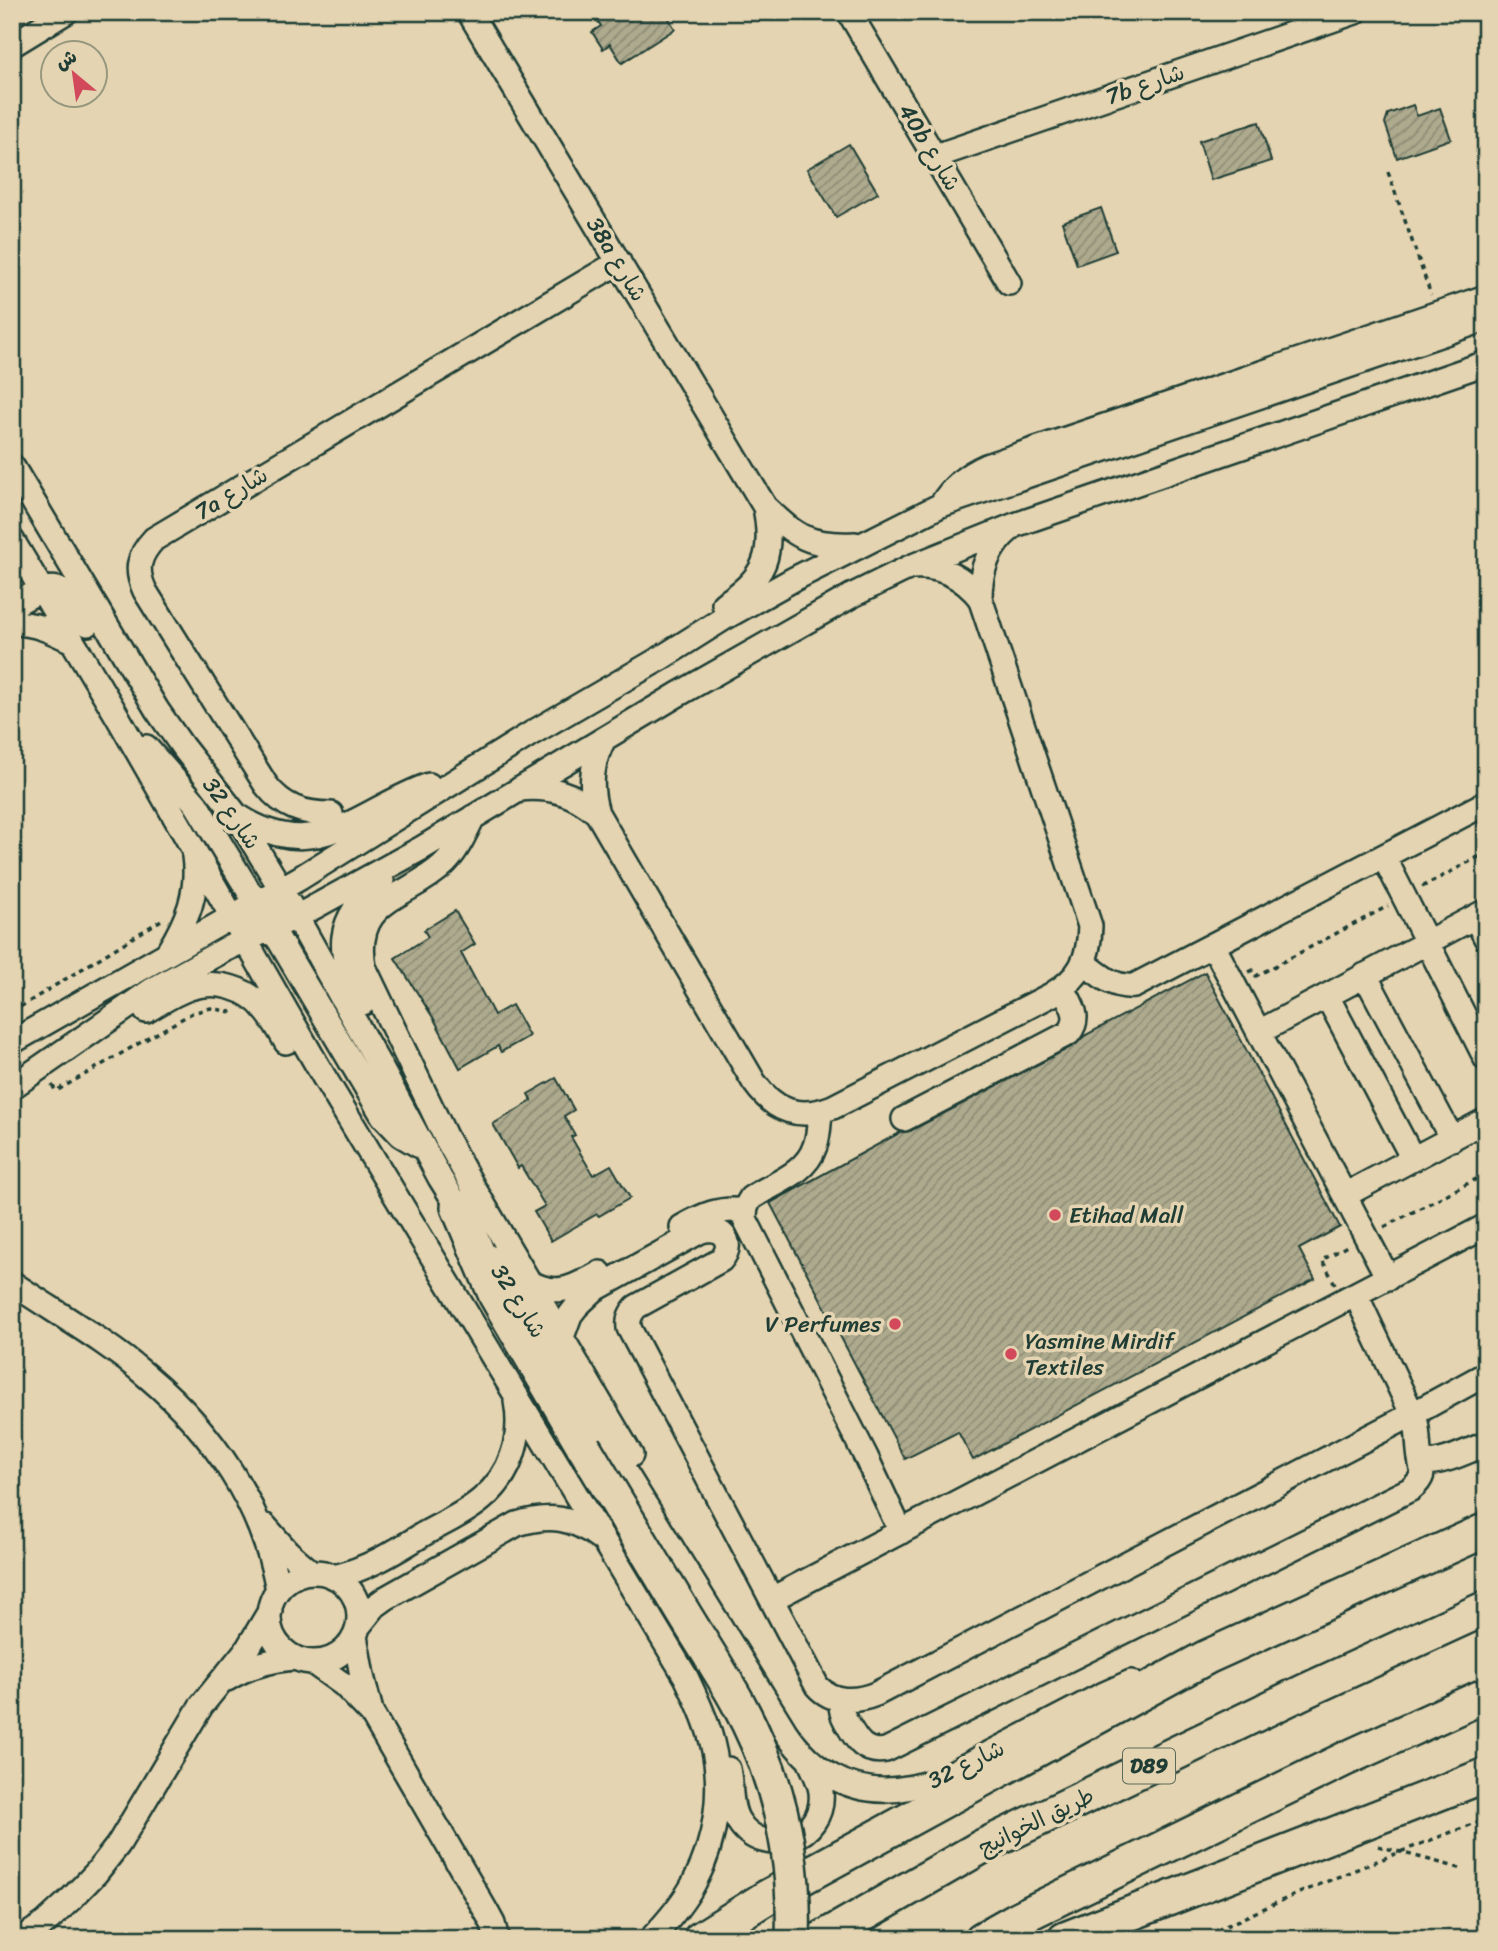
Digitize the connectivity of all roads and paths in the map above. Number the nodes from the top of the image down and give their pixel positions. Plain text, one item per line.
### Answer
1 (66, 12) edge
2 (468, 12) edge
3 (849, 12) edge
4 (1355, 12) edge
5 (12, 45) edge
6 (936, 156) junction
7 (1388, 172) dead end
8 (619, 262) junction
9 (1009, 282) dead end
10 (1486, 297) edge
11 (1438, 313) junction
12 (1486, 319) edge
13 (1486, 363) edge
14 (12, 466) edge
15 (941, 505) junction
16 (765, 507) junction
17 (1015, 525) junction
18 (12, 540) edge
19 (863, 544) junction
20 (908, 568) junction
21 (41, 589) junction
22 (980, 598) junction
23 (12, 606) edge
24 (12, 623) edge
25 (72, 641) junction
26 (661, 658) junction
27 (157, 710) junction
28 (116, 714) junction
29 (604, 739) junction
30 (469, 773) junction
31 (520, 789) junction
32 (1486, 803) edge
33 (597, 813) junction
34 (331, 814) dead end
35 (237, 816) junction
36 (473, 817) junction
37 (422, 848) junction
38 (193, 849) junction
39 (1486, 853) edge
40 (1384, 857) junction
41 (281, 889) junction
42 (1404, 897) junction
43 (258, 902) junction
44 (1480, 914) edge
45 (231, 916) junction
46 (298, 916) junction
47 (166, 918) dead end
48 (270, 929) junction
49 (1486, 938) edge
50 (244, 940) junction
51 (1427, 943) junction
52 (1213, 946) junction
53 (167, 953) junction
54 (1084, 963) junction
55 (1365, 975) junction
56 (1231, 981) junction
57 (1063, 988) junction
58 (237, 990) junction
59 (1327, 996) junction
60 (12, 1012) edge
61 (1259, 1032) junction
62 (84, 1035) junction
63 (12, 1042) edge
64 (1486, 1059) edge
65 (41, 1067) junction
66 (382, 1068) junction
67 (324, 1077) junction
68 (12, 1087) edge
69 (820, 1112) junction
70 (904, 1119) dead end
71 (1486, 1120) edge
72 (1452, 1139) junction
73 (424, 1148) junction
74 (1413, 1159) junction
75 (1486, 1174) edge
76 (1345, 1195) junction
77 (458, 1207) junction
78 (745, 1211) junction
79 (1486, 1226) edge
80 (1366, 1236) junction
81 (1388, 1278) junction
82 (529, 1282) junction
83 (12, 1283) edge
84 (1351, 1298) junction
85 (562, 1337) junction
86 (1486, 1374) edge
87 (514, 1392) junction
88 (1403, 1419) junction
89 (1486, 1444) edge
90 (1420, 1459) junction
91 (257, 1515) junction
92 (1486, 1530) edge
93 (901, 1532) junction
94 (604, 1540) junction
95 (311, 1572) junction
96 (685, 1572) junction
97 (334, 1577) junction
98 (772, 1599) junction
99 (274, 1601) junction
100 (1486, 1608) edge
101 (357, 1632) junction
102 (1207, 1657) junction
103 (303, 1660) junction
104 (221, 1682) junction
105 (1486, 1695) edge
106 (842, 1699) junction
107 (702, 1709) junction
108 (372, 1714) junction
109 (809, 1761) junction
110 (1486, 1775) edge
111 (1486, 1819) edge
112 (1369, 1843) dead end
113 (1400, 1852) junction
114 (1464, 1869) dead end
115 (22, 1939) edge
116 (497, 1939) edge
117 (651, 1939) edge
118 (699, 1939) edge
119 (793, 1939) edge
120 (821, 1939) edge
121 (982, 1939) edge
122 (1065, 1939) edge
123 (1199, 1939) edge

1 - 5 street
2 - 8 street, 38a شارع
3 - 6 street, 40b شارع
4 - 6 street, 7b شارع
6 - 9 street, 40b شارع
7 - 11 path
8 - 16 street, 38a شارع
8 - 34 street, 7a شارع
10 - 11 street
11 - 15 street
12 - 15 street
13 - 17 street
14 - 27 street, شارع 32
15 - 19 street
16 - 19 street, 38a شارع
16 - 26 street, 38a شارع
17 - 20 street
17 - 22 street
18 - 21 street, شارع 32
19 - 26 street
20 - 22 street
20 - 29 street
21 - 23 street
21 - 25 street, شارع 32
21 - 27 street
22 - 54 street
24 - 25 street
25 - 28 street, شارع 32
26 - 30 street
27 - 35 street, شارع 32
28 - 38 street, شارع 32
28 - 43 street
29 - 31 street
29 - 33 street
30 - 35 street
30 - 41 street
31 - 33 street
31 - 36 street
32 - 40 street
33 - 69 street
35 - 41 street, شارع 32
36 - 37 street
36 - 82 street
37 - 46 street
37 - 66 street
38 - 45 street, شارع 32
38 - 53 street
39 - 42 path
40 - 42 street
40 - 52 street
41 - 43 street
41 - 46 street, شارع 32
42 - 51 street
42 - 56 path
43 - 45 street
43 - 46 street
44 - 49 street
44 - 51 street
45 - 48 street
45 - 50 street, شارع 32
45 - 53 street
46 - 48 street
46 - 66 street, شارع 32
47 - 60 path
48 - 50 street
48 - 73 street
50 - 62 street
50 - 67 street, شارع 32
51 - 55 street
51 - 64 street
52 - 54 street
52 - 56 street
53 - 63 street
54 - 57 street
55 - 59 street
55 - 72 street
56 - 61 street
57 - 69 street
57 - 70 street
58 - 62 street
58 - 65 path
58 - 67 street
59 - 61 street
59 - 74 street
61 - 76 street
62 - 65 street
65 - 68 street
66 - 73 street, شارع 32
67 - 87 street, شارع 32
69 - 78 street
71 - 72 street
72 - 74 street
73 - 77 street, شارع 32
74 - 76 street
75 - 80 path
76 - 80 street
77 - 96 street, شارع 32
77 - 119 highway, bridge
78 - 82 street
78 - 93 street
79 - 81 street
80 - 81 street
80 - 84 path
81 - 84 street
82 - 85 street
83 - 91 street
84 - 88 street
84 - 93 street
85 - 96 street
85 - 98 street
86 - 88 street
87 - 94 street, شارع 32
87 - 97 street
88 - 90 street
88 - 106 street
89 - 90 street
90 - 106 street
91 - 95 street
91 - 99 street
92 - 102 highway
93 - 98 street
94 - 101 street
94 - 107 street, شارع 32
95 - 97 street
95 - 99 street
96 - 109 street, شارع 32
97 - 101 street
98 - 106 street
99 - 103 street
99 - 104 street
100 - 120 highway, طريق الخوانيج / D89
101 - 103 street
101 - 108 street
102 - 109 street, شارع 32
102 - 118 highway
103 - 104 street
103 - 108 street
104 - 115 street
105 - 121 highway
107 - 109 street
107 - 117 street, شارع 32
108 - 116 street
110 - 122 highway
111 - 113 path
112 - 113 path
113 - 114 path
113 - 123 path

